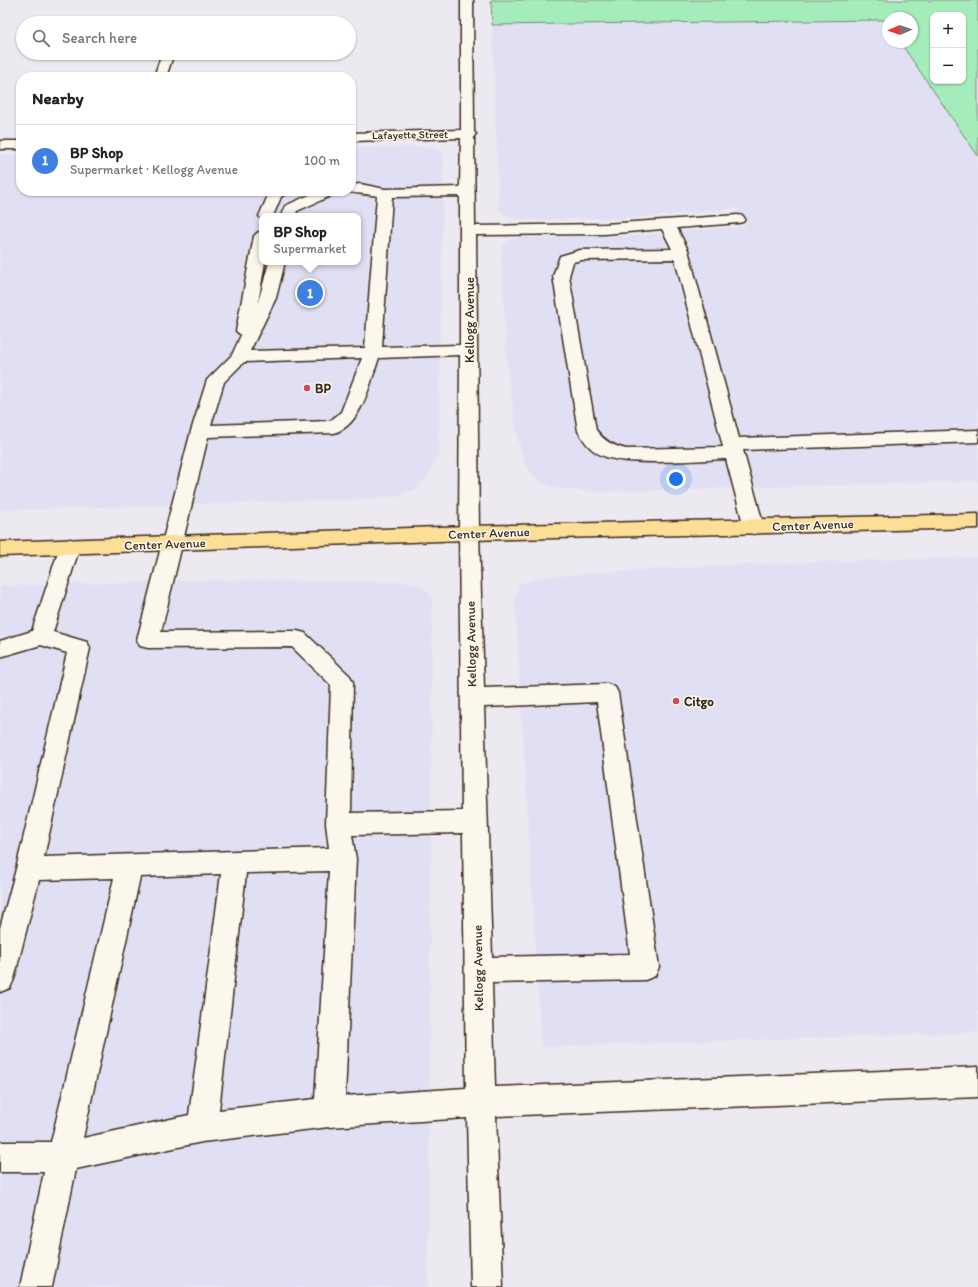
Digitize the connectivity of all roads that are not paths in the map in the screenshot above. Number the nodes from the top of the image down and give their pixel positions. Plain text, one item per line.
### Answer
1 (467, 0) edge
2 (166, 60) edge
3 (162, 72) edge
4 (468, 134) junction
5 (356, 137) edge
6 (0, 145) edge
7 (16, 145) edge
8 (356, 184) edge
9 (356, 188) edge
10 (469, 191) junction
11 (385, 193) junction
12 (274, 196) edge
13 (319, 196) edge
14 (267, 213) edge
15 (289, 213) edge
16 (738, 219) dead end
17 (667, 224) junction
18 (469, 230) junction
19 (259, 252) edge
20 (681, 254) junction
21 (276, 265) edge
22 (469, 350) junction
23 (373, 352) junction
24 (239, 357) junction
25 (200, 431) junction
26 (978, 436) edge
27 (734, 448) junction
28 (978, 520) edge
29 (754, 527) junction
30 (469, 534) junction
31 (171, 544) junction
32 (70, 546) junction
33 (0, 549) edge
34 (41, 637) junction
35 (0, 649) edge
36 (472, 698) junction
37 (475, 822) junction
38 (338, 824) junction
39 (343, 859) junction
40 (235, 862) junction
41 (130, 865) junction
42 (29, 869) junction
43 (478, 970) junction
44 (0, 979) edge
45 (978, 1082) edge
46 (481, 1102) junction
47 (328, 1112) junction
48 (202, 1127) junction
49 (0, 1157) edge
50 (63, 1157) junction
51 (36, 1287) edge
52 (487, 1287) edge

1 - 4 street, Kellogg Avenue
2 - 3 street
4 - 5 street, Lafayette Street
4 - 10 street, Kellogg Avenue
6 - 7 street
8 - 11 street
9 - 11 street
10 - 11 street
10 - 18 street, Kellogg Avenue
11 - 23 street
12 - 14 street
13 - 15 street
16 - 17 street
17 - 18 street
17 - 20 street
18 - 22 street, Kellogg Avenue
19 - 24 street
20 - 27 street
20 - 27 street
21 - 24 street
22 - 23 street
22 - 30 street, Kellogg Avenue
23 - 24 street
23 - 25 street
24 - 25 street
25 - 31 street
26 - 27 street
27 - 29 street
28 - 29 main road, Center Avenue
29 - 30 main road, Center Avenue
30 - 31 main road, Center Avenue
30 - 36 street, Kellogg Avenue
31 - 32 main road, Center Avenue
31 - 38 street
32 - 33 main road, Center Avenue
32 - 34 street
34 - 35 street
34 - 42 street
36 - 37 street, Kellogg Avenue
36 - 43 street
37 - 38 street
37 - 43 street, Kellogg Avenue
38 - 39 street
39 - 40 street
39 - 47 street
40 - 41 street
40 - 48 street
41 - 42 street
41 - 50 street
42 - 44 street
43 - 46 street, Kellogg Avenue
45 - 46 street
46 - 47 street
46 - 52 street, Kellogg Avenue
47 - 48 street
48 - 50 street
49 - 50 street
50 - 51 street

